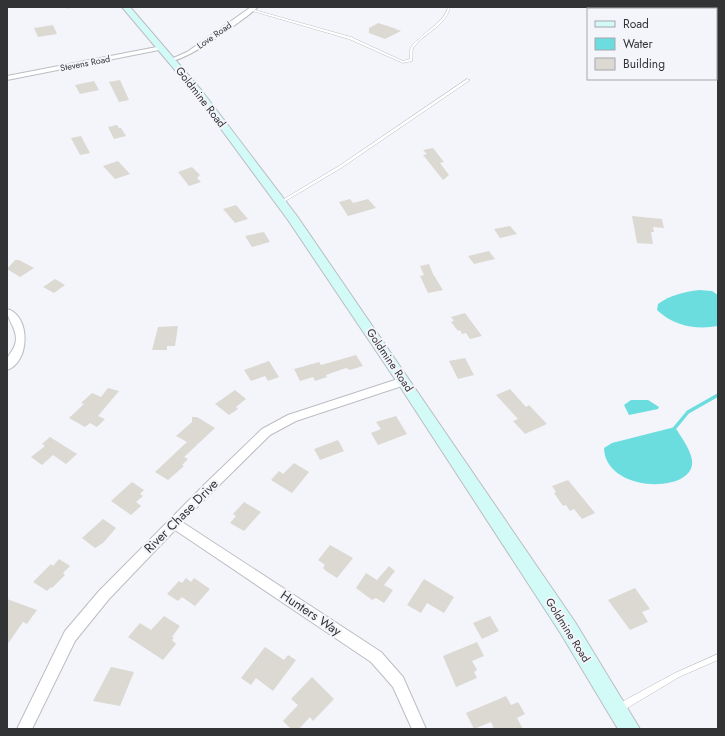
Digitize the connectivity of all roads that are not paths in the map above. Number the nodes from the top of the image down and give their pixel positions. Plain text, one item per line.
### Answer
1 (65, 7) edge
2 (71, 7) edge
3 (126, 7) edge
4 (448, 7) edge
5 (252, 9) edge
6 (162, 48) junction
7 (172, 60) junction
8 (7, 78) edge
9 (468, 80) dead end
10 (281, 202) junction
11 (7, 312) edge
12 (7, 366) edge
13 (404, 381) junction
14 (175, 524) junction
15 (718, 657) edge
16 (618, 709) junction
17 (24, 729) edge
18 (419, 729) edge
19 (630, 729) edge

1 - 2 lane
3 - 6 main road, Goldmine Road
4 - 5 lane
5 - 7 street, Love Road
6 - 7 main road, Goldmine Road
6 - 8 street, Stevens Road
7 - 10 main road, Goldmine Road
9 - 10 lane
10 - 13 main road, Goldmine Road
11 - 12 street
13 - 14 street, River Chase Drive
13 - 16 main road, Goldmine Road
14 - 17 street, River Chase Drive
14 - 18 street, Hunters Way
15 - 16 lane
16 - 19 main road, Goldmine Road

